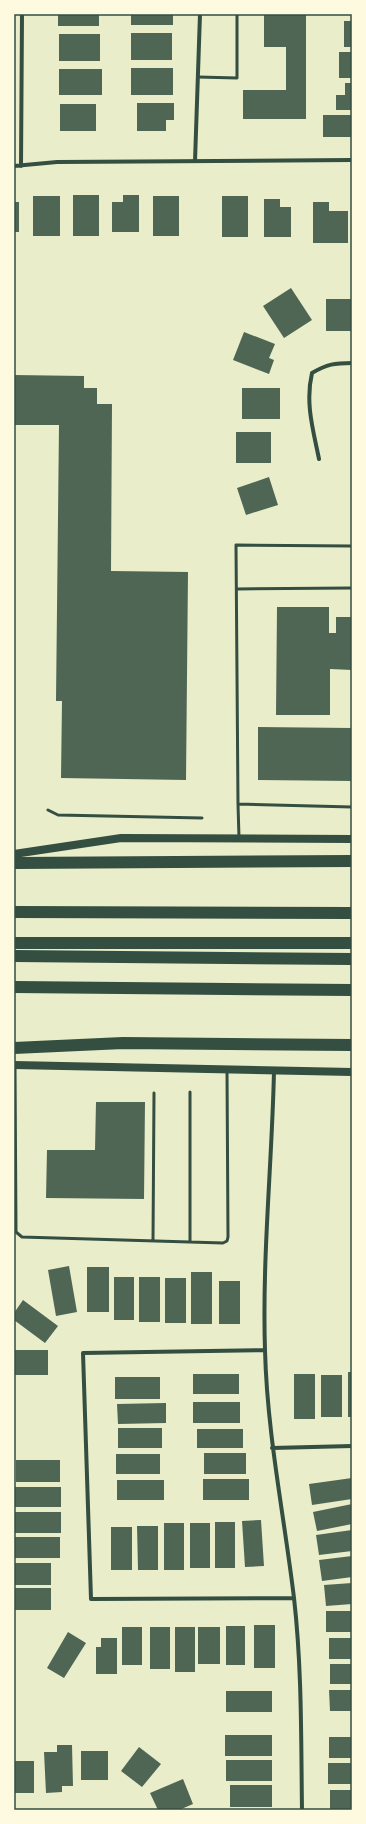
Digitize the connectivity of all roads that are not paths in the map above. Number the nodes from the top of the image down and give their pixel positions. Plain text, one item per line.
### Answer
1 (22, 14) edge
2 (200, 14) edge
3 (237, 14) edge
4 (198, 77) junction
5 (352, 160) edge
6 (195, 161) junction
7 (14, 166) edge
8 (20, 166) junction
9 (352, 363) edge
10 (319, 459) dead end
11 (352, 546) edge
12 (352, 588) edge
13 (237, 589) junction
14 (238, 804) junction
15 (352, 807) edge
16 (48, 810) dead end
17 (202, 818) dead end
18 (239, 839) junction
19 (352, 839) edge
20 (14, 854) edge
21 (352, 861) edge
22 (249, 862) junction
23 (14, 863) edge
24 (352, 864) edge
25 (14, 912) edge
26 (352, 913) edge
27 (14, 943) edge
28 (352, 944) edge
29 (14, 956) edge
30 (352, 958) edge
31 (14, 988) edge
32 (352, 990) edge
33 (352, 1045) edge
34 (14, 1048) edge
35 (14, 1065) edge
36 (227, 1070) junction
37 (274, 1071) junction
38 (352, 1072) edge
39 (154, 1092) dead end
40 (190, 1092) dead end
41 (153, 1241) junction
42 (190, 1242) junction
43 (265, 1350) junction
44 (352, 1446) edge
45 (272, 1448) junction
46 (294, 1598) junction
47 (302, 1810) edge

1 - 8 street
2 - 4 street
3 - 4 lane
4 - 6 street
5 - 6 street
6 - 8 street
7 - 8 street
9 - 10 street
11 - 13 lane
12 - 13 lane
13 - 14 lane
14 - 15 lane
14 - 18 lane
16 - 17 lane
18 - 19 main road
18 - 20 main road
21 - 22 highway
22 - 23 highway
22 - 24 highway
25 - 26 highway
27 - 28 highway
29 - 30 highway
31 - 32 highway
33 - 34 highway
35 - 36 main road
35 - 41 lane
36 - 37 main road
36 - 42 lane
37 - 38 main road
37 - 43 street
39 - 41 lane
40 - 42 lane
41 - 42 lane
43 - 45 street
43 - 46 street
44 - 45 street
45 - 46 street
46 - 47 street

